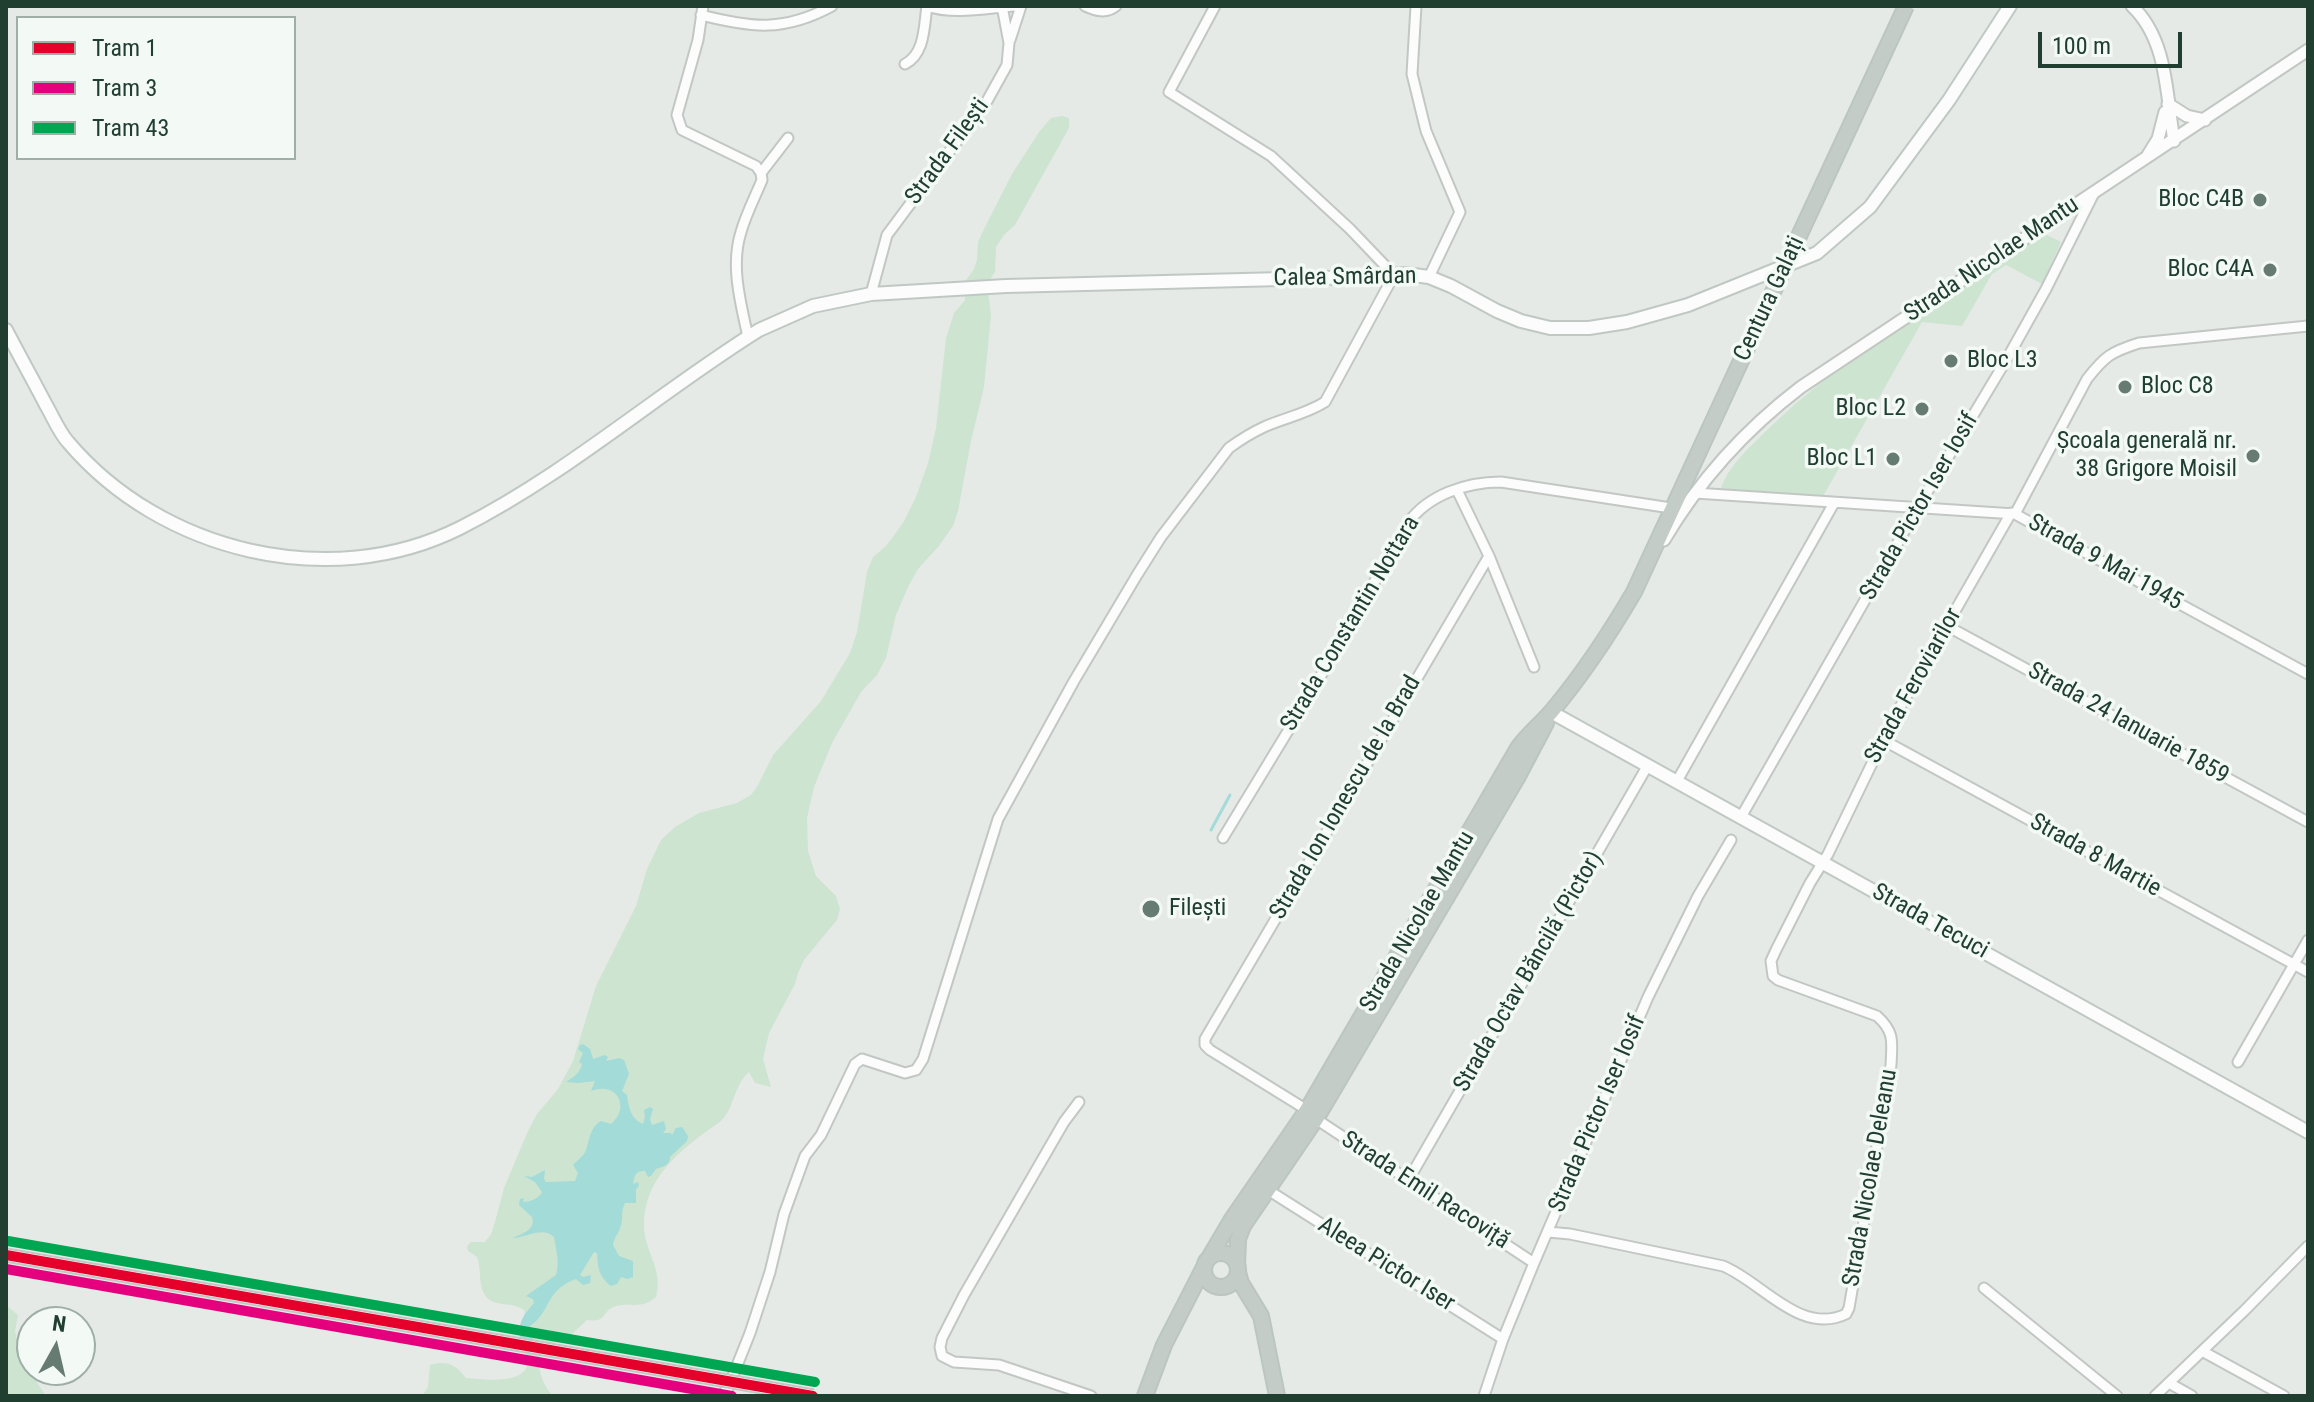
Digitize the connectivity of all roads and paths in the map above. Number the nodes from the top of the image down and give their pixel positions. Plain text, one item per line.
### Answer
1 (832, 6) edge
2 (927, 6) edge
3 (1002, 6) edge
4 (1014, 6) edge
5 (1021, 6) edge
6 (1085, 6) edge
7 (1116, 6) edge
8 (1215, 6) edge
9 (1416, 6) edge
10 (1906, 6) edge
11 (2132, 6) edge
12 (2010, 8) edge
13 (702, 10) edge
14 (1009, 43) junction
15 (2308, 50) edge
16 (905, 64) dead end
17 (2167, 103) junction
18 (2205, 120) junction
19 (788, 138) dead end
20 (2174, 141) junction
21 (2143, 161) junction
22 (761, 173) junction
23 (2094, 193) junction
24 (1394, 275) junction
25 (1429, 277) junction
26 (871, 294) junction
27 (2308, 326) edge
28 (6, 330) edge
29 (748, 337) junction
30 (1457, 490) junction
31 (1695, 493) junction
32 (1834, 503) junction
33 (1671, 508) junction
34 (1917, 509) junction
35 (2013, 513) junction
36 (1489, 556) junction
37 (1634, 592) junction
38 (1947, 626) junction
39 (1534, 667) dead end
40 (2308, 674) edge
41 (1551, 712) junction
42 (1883, 740) junction
43 (1648, 765) junction
44 (1677, 781) junction
45 (1741, 817) junction
46 (2308, 822) edge
47 (1223, 838) dead end
48 (1731, 840) dead end
49 (1823, 862) junction
50 (2308, 940) edge
51 (2294, 964) junction
52 (2308, 972) edge
53 (1204, 1041) joint
54 (2238, 1062) dead end
55 (1079, 1102) dead end
56 (1312, 1114) junction
57 (2308, 1132) edge
58 (1409, 1179) junction
59 (1268, 1190) junction
60 (1548, 1232) junction
61 (2308, 1246) edge
62 (6, 1255) edge
63 (1207, 1262) junction
64 (1534, 1263) junction
65 (1238, 1268) junction
66 (1221, 1286) junction
67 (1984, 1288) dead end
68 (1182, 1307) junction
69 (1263, 1325) junction
70 (1503, 1339) junction
71 (2202, 1351) junction
72 (2169, 1383) junction
73 (721, 1396) edge
74 (813, 1396) edge
75 (1091, 1396) edge
76 (1145, 1396) edge
77 (1277, 1396) edge
78 (1484, 1396) edge
79 (2117, 1396) edge
80 (2155, 1396) edge
81 (2192, 1396) edge
82 (2284, 1396) edge

1 - 13 street
2 - 3 street
2 - 16 street
3 - 4 street
3 - 14 street, Strada Filești
5 - 14 street
6 - 7 street
8 - 24 street
9 - 25 street
10 - 33 highway, Centura Galați, bridge
11 - 17 street
12 - 25 main road, Calea Smârdan
13 - 22 street
14 - 26 street, Strada Filești
15 - 18 street, Strada Nicolae Mantu
17 - 18 street
17 - 20 street
17 - 21 street
18 - 20 street, Strada Nicolae Mantu
19 - 22 street
20 - 21 street, Strada Nicolae Mantu
21 - 23 street, Strada Nicolae Mantu
22 - 29 street
23 - 31 street, Strada Nicolae Mantu
23 - 34 street, Strada Pictor Iser Iosif
24 - 25 main road, Calea Smârdan
24 - 26 main road, Calea Smârdan
24 - 73 street
26 - 29 main road, Calea Smârdan
27 - 35 street, Strada Feroviarilor
28 - 29 main road, Calea Smârdan
30 - 33 street, Strada Constantin Nottara
30 - 36 street
30 - 47 street, Strada Constantin Nottara
31 - 32 street, Strada 9 Mai 1945
31 - 37 street, Strada Nicolae Mantu
32 - 34 street, Strada 9 Mai 1945
32 - 44 street
33 - 37 highway, Centura Galați
34 - 35 street, Strada 9 Mai 1945
34 - 45 street, Strada Pictor Iser Iosif
35 - 38 street, Strada Feroviarilor
35 - 40 street, Strada 9 Mai 1945
36 - 39 street
36 - 53 street, Strada Ion Ionescu de la Brad
37 - 41 highway
38 - 42 street, Strada Feroviarilor
38 - 46 street, Strada 24 Ianuarie 1859
41 - 43 main road, Strada Tecuci
41 - 56 highway
42 - 49 street, Strada Feroviarilor
42 - 51 street, Strada 8 Martie
43 - 44 main road, Strada Tecuci
43 - 58 street, Strada Octav Băncilă (Pictor)
44 - 45 main road, Strada Tecuci
45 - 49 main road, Strada Tecuci
48 - 60 street, Strada Pictor Iser Iosif
49 - 57 main road, Strada Tecuci
49 - 60 street, Strada Nicolae Deleanu
50 - 51 street
51 - 52 street, Strada 8 Martie
51 - 54 street
53 - 56 street, Strada Emil Racoviță
55 - 75 street
56 - 58 street, Strada Emil Racoviță
56 - 59 highway
56 - 63 highway
58 - 64 street, Strada Emil Racoviță
59 - 65 highway
59 - 70 street, Aleea Pictor Iser
60 - 64 street, Strada Pictor Iser Iosif
61 - 71 street
62 - 74 street, bridge
63 - 65 highway
63 - 66 highway
63 - 68 highway
64 - 70 street, Strada Pictor Iser Iosif
65 - 66 highway
65 - 69 highway
66 - 68 highway
66 - 69 highway
67 - 79 street
68 - 76 highway
69 - 77 highway
70 - 78 street, Strada Pictor Iser Iosif
71 - 72 street
71 - 82 street
72 - 80 street
72 - 81 street

